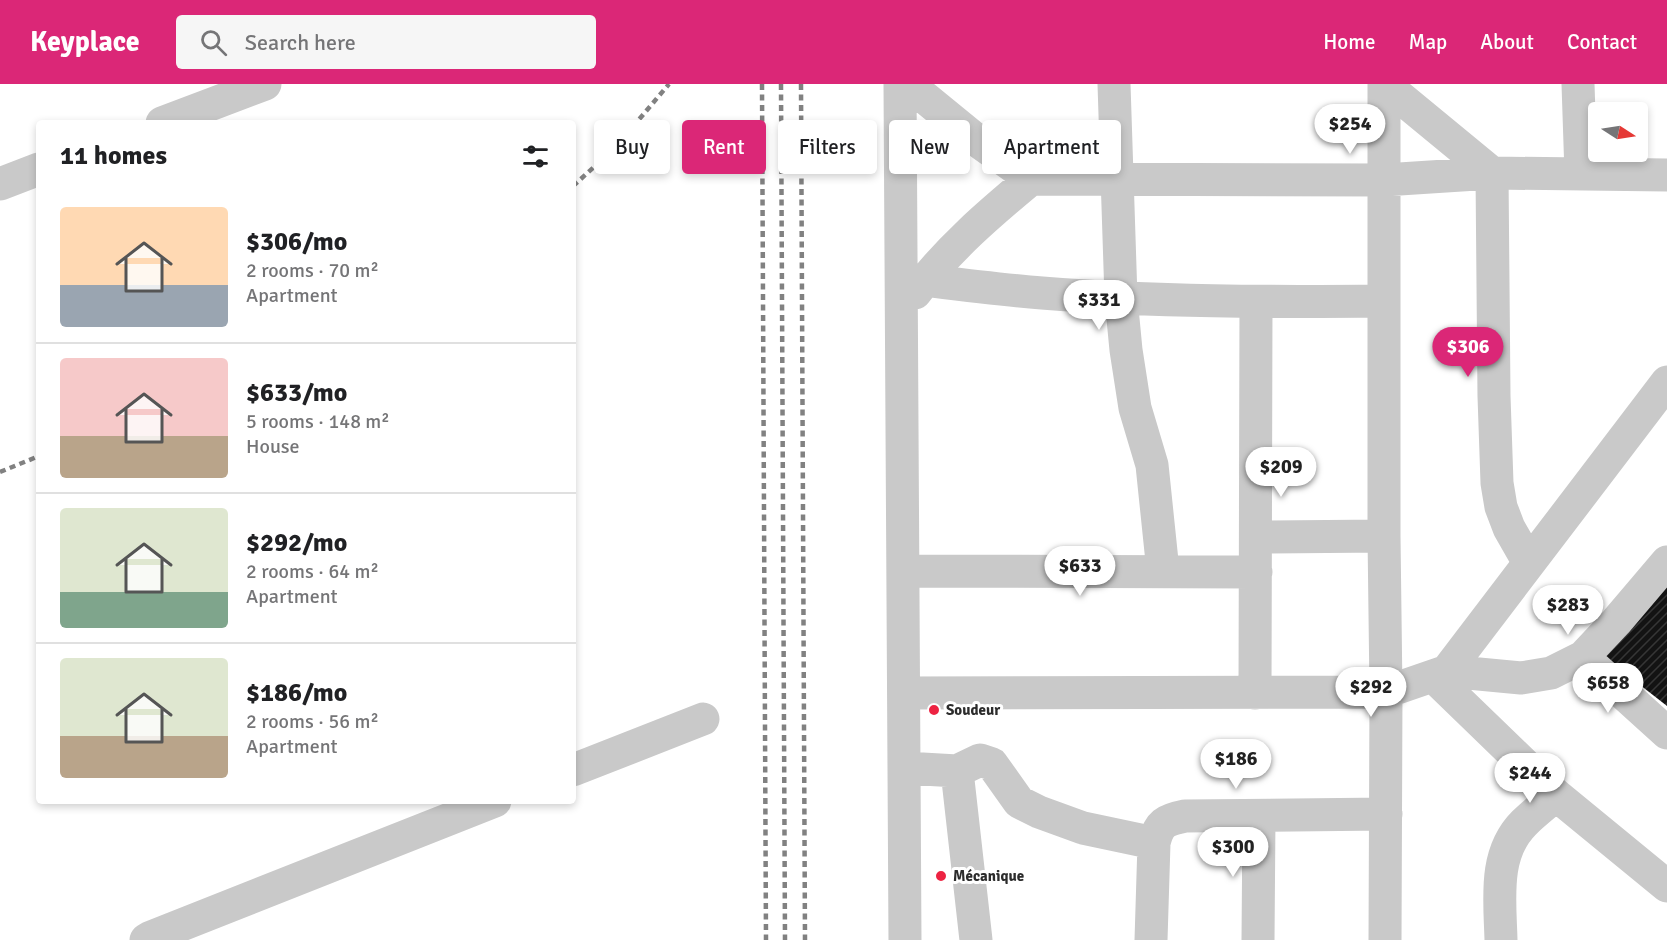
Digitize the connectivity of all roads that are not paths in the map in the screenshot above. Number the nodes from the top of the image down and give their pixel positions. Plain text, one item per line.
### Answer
1 (265, 84) edge
2 (900, 84) edge
3 (908, 84) edge
4 (1114, 84) edge
5 (1384, 84) edge
6 (1578, 84) edge
7 (170, 120) edge
8 (36, 171) edge
9 (1492, 173) junction
10 (1581, 174) junction
11 (1667, 175) edge
12 (1031, 179) junction
13 (1117, 179) junction
14 (1384, 180) junction
15 (0, 184) edge
16 (924, 280) junction
17 (1121, 298) junction
18 (1384, 301) junction
19 (1256, 302) junction
20 (902, 310) junction
21 (1667, 382) edge
22 (1384, 536) junction
23 (1256, 537) junction
24 (1667, 562) edge
25 (1529, 563) junction
26 (904, 571) junction
27 (1163, 571) junction
28 (1256, 572) junction
29 (1583, 657) junction
30 (1440, 674) junction
31 (1386, 692) junction
32 (905, 693) junction
33 (1255, 693) junction
34 (703, 719) dead end
35 (1667, 733) edge
36 (905, 768) junction
37 (576, 769) edge
38 (957, 771) junction
39 (1556, 795) junction
40 (487, 804) edge
41 (1386, 814) junction
42 (1259, 816) junction
43 (1154, 843) junction
44 (1667, 886) edge
45 (146, 940) edge
46 (905, 940) edge
47 (976, 940) edge
48 (1151, 940) edge
49 (1258, 940) edge
50 (1385, 940) edge
51 (1501, 940) edge

1 - 7 street
2 - 20 street
3 - 12 street
4 - 13 street
5 - 9 street
5 - 14 street
6 - 10 street
8 - 15 street
9 - 10 street
9 - 14 street
9 - 25 street
10 - 11 street
12 - 13 street
12 - 16 street
13 - 14 street
13 - 17 street
14 - 18 street
16 - 17 street
16 - 20 street
17 - 19 street
17 - 27 street
18 - 19 street
18 - 22 street
19 - 23 street
20 - 26 street
21 - 25 street
22 - 23 street
22 - 31 street
23 - 28 street
24 - 29 street
25 - 30 street
26 - 27 street
26 - 32 street
27 - 28 street
28 - 33 street
29 - 30 street
29 - 35 street
30 - 31 street
30 - 39 street
31 - 33 street
31 - 41 street
32 - 33 street
32 - 36 street
34 - 37 street
36 - 38 street
36 - 46 street
38 - 43 street
38 - 47 street
39 - 44 street
39 - 51 street
40 - 45 street
41 - 42 street
41 - 50 street
42 - 43 street
42 - 49 street
43 - 48 street

